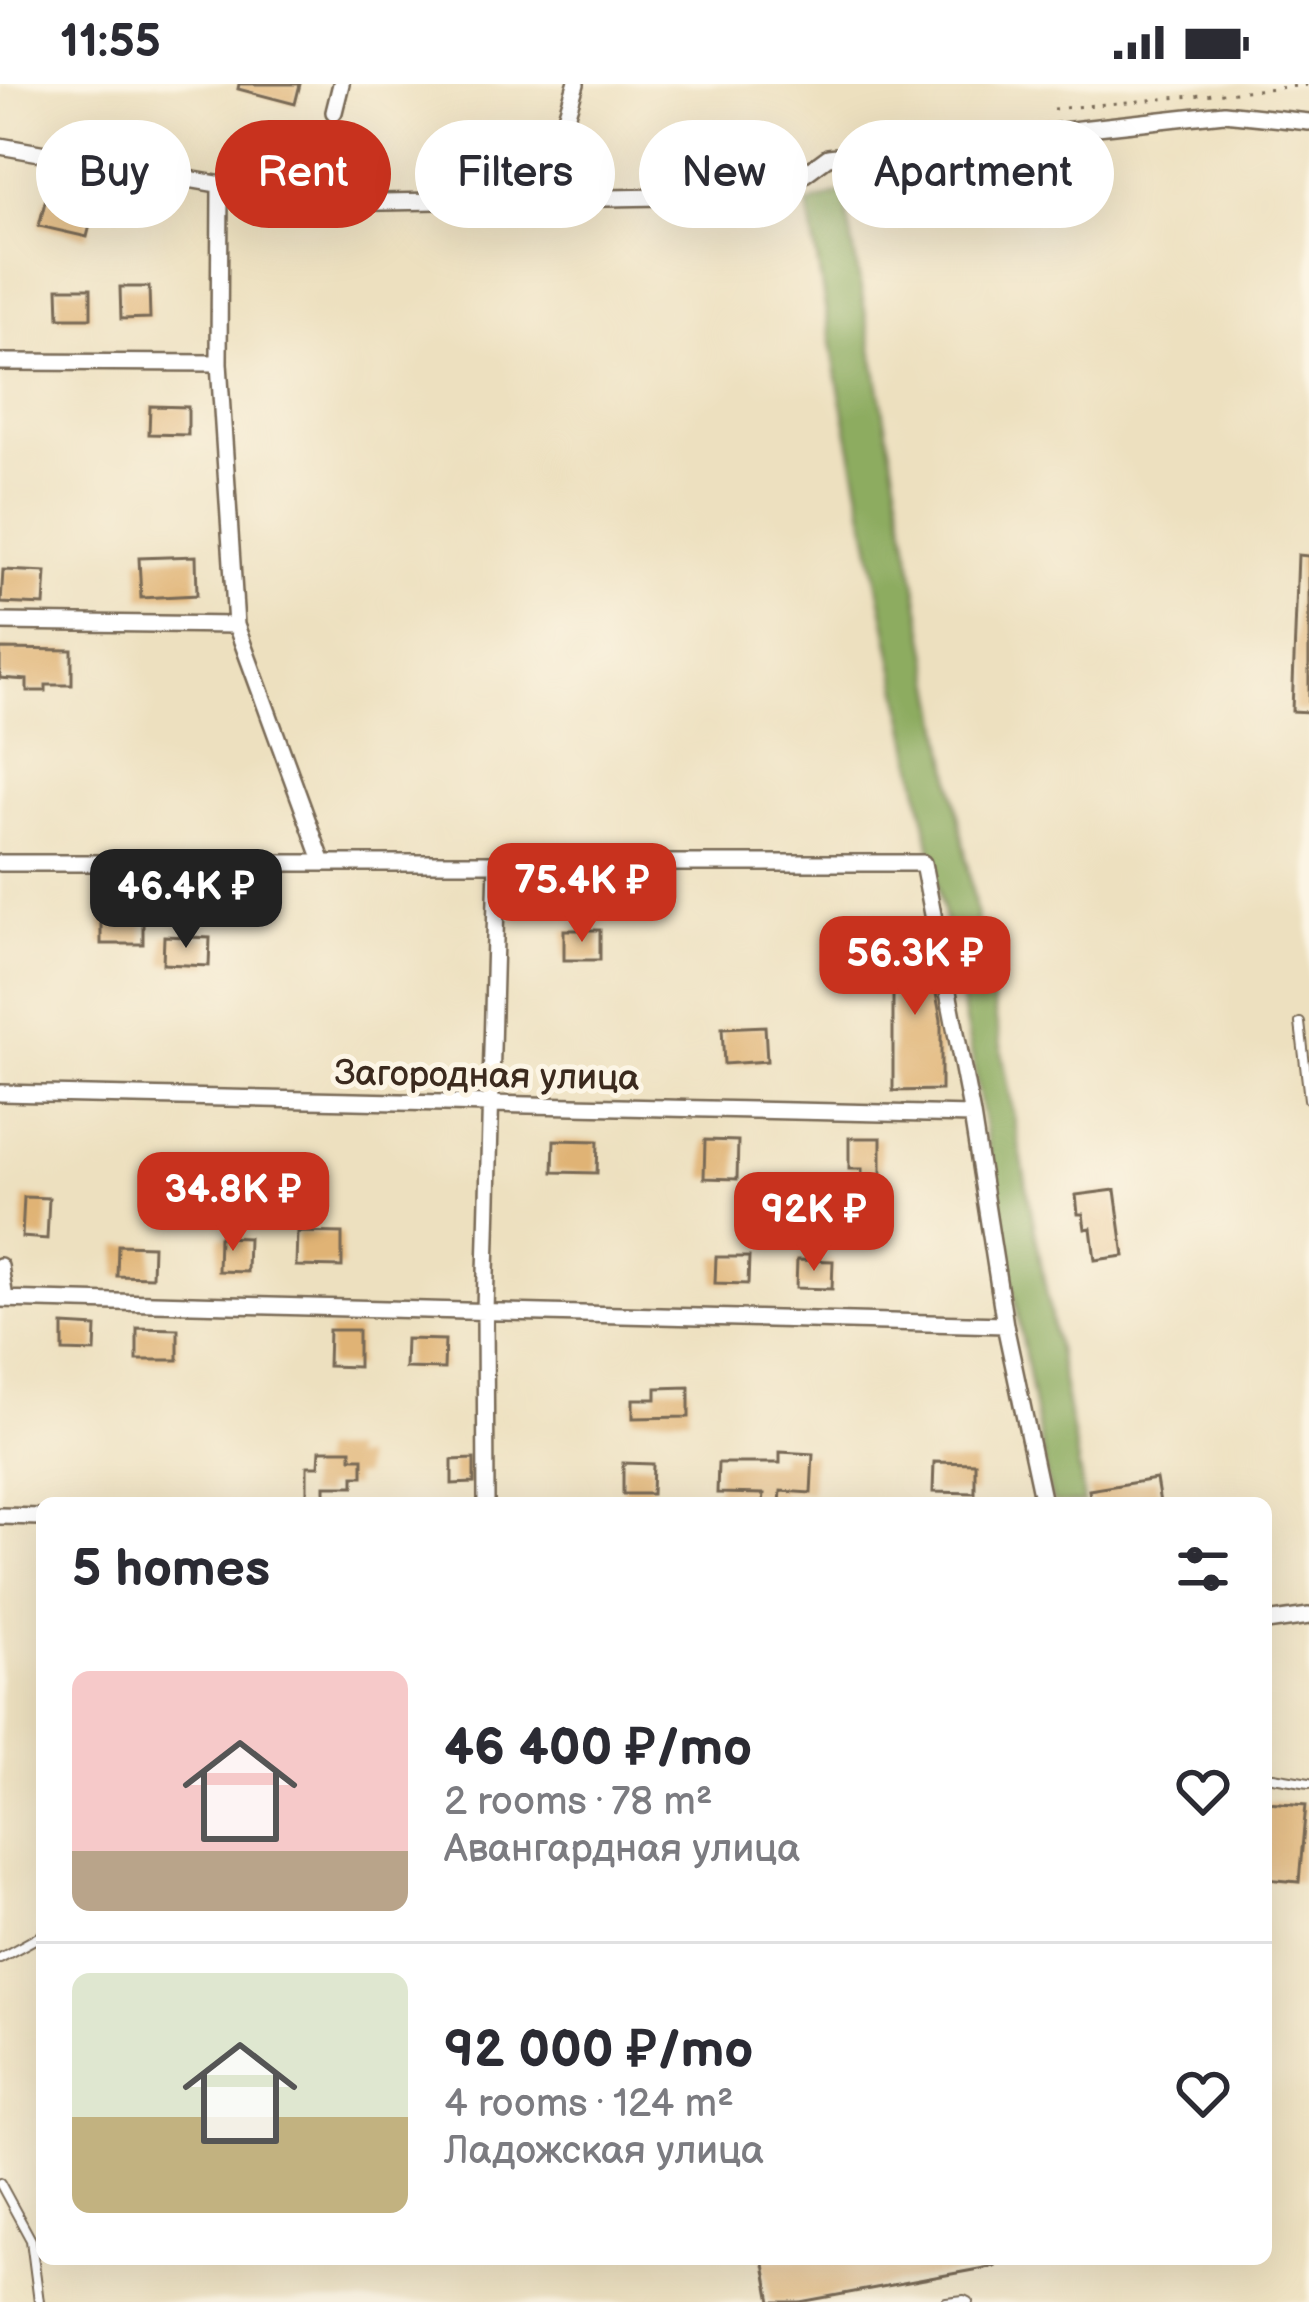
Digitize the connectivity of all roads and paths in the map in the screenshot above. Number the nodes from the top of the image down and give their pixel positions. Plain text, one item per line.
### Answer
1 (341, 84) edge
2 (576, 84) edge
3 (1309, 85) edge
4 (1053, 109) dead end
5 (334, 112) dead end
6 (565, 120) edge
7 (1309, 122) edge
8 (0, 146) edge
9 (215, 183) edge
10 (391, 201) edge
11 (220, 228) edge
12 (0, 362) edge
13 (219, 363) junction
14 (0, 622) edge
15 (236, 625) junction
16 (0, 862) edge
17 (323, 863) junction
18 (497, 863) junction
19 (1300, 1023) dead end
20 (0, 1093) edge
21 (1309, 1099) edge
22 (492, 1104) junction
23 (972, 1115) junction
24 (0, 1266) edge
25 (2, 1299) edge
26 (485, 1311) junction
27 (1005, 1325) junction
28 (486, 1497) edge
29 (1042, 1497) edge
30 (0, 1516) edge
31 (36, 1516) edge
32 (1309, 1616) edge
33 (1272, 1621) edge
34 (1273, 1777) dead end
35 (1309, 1783) edge
36 (36, 1938) edge
37 (0, 1958) edge
38 (0, 2183) edge
39 (39, 2302) edge
40 (946, 2302) edge
41 (968, 2302) edge

1 - 5 street
2 - 6 street
3 - 4 path
7 - 10 street
8 - 9 street
11 - 13 street
12 - 13 street
13 - 15 street
14 - 15 street
15 - 17 street
16 - 17 street
17 - 18 street
18 - 22 street
18 - 23 street
19 - 21 lane
20 - 22 street, Загородная улица
22 - 23 street, Загородная улица
22 - 26 street
23 - 27 street
24 - 25 street
25 - 26 street
26 - 27 street
26 - 28 street
27 - 29 street
30 - 31 street
32 - 33 street
34 - 35 lane
36 - 37 lane
38 - 39 lane
40 - 41 lane

